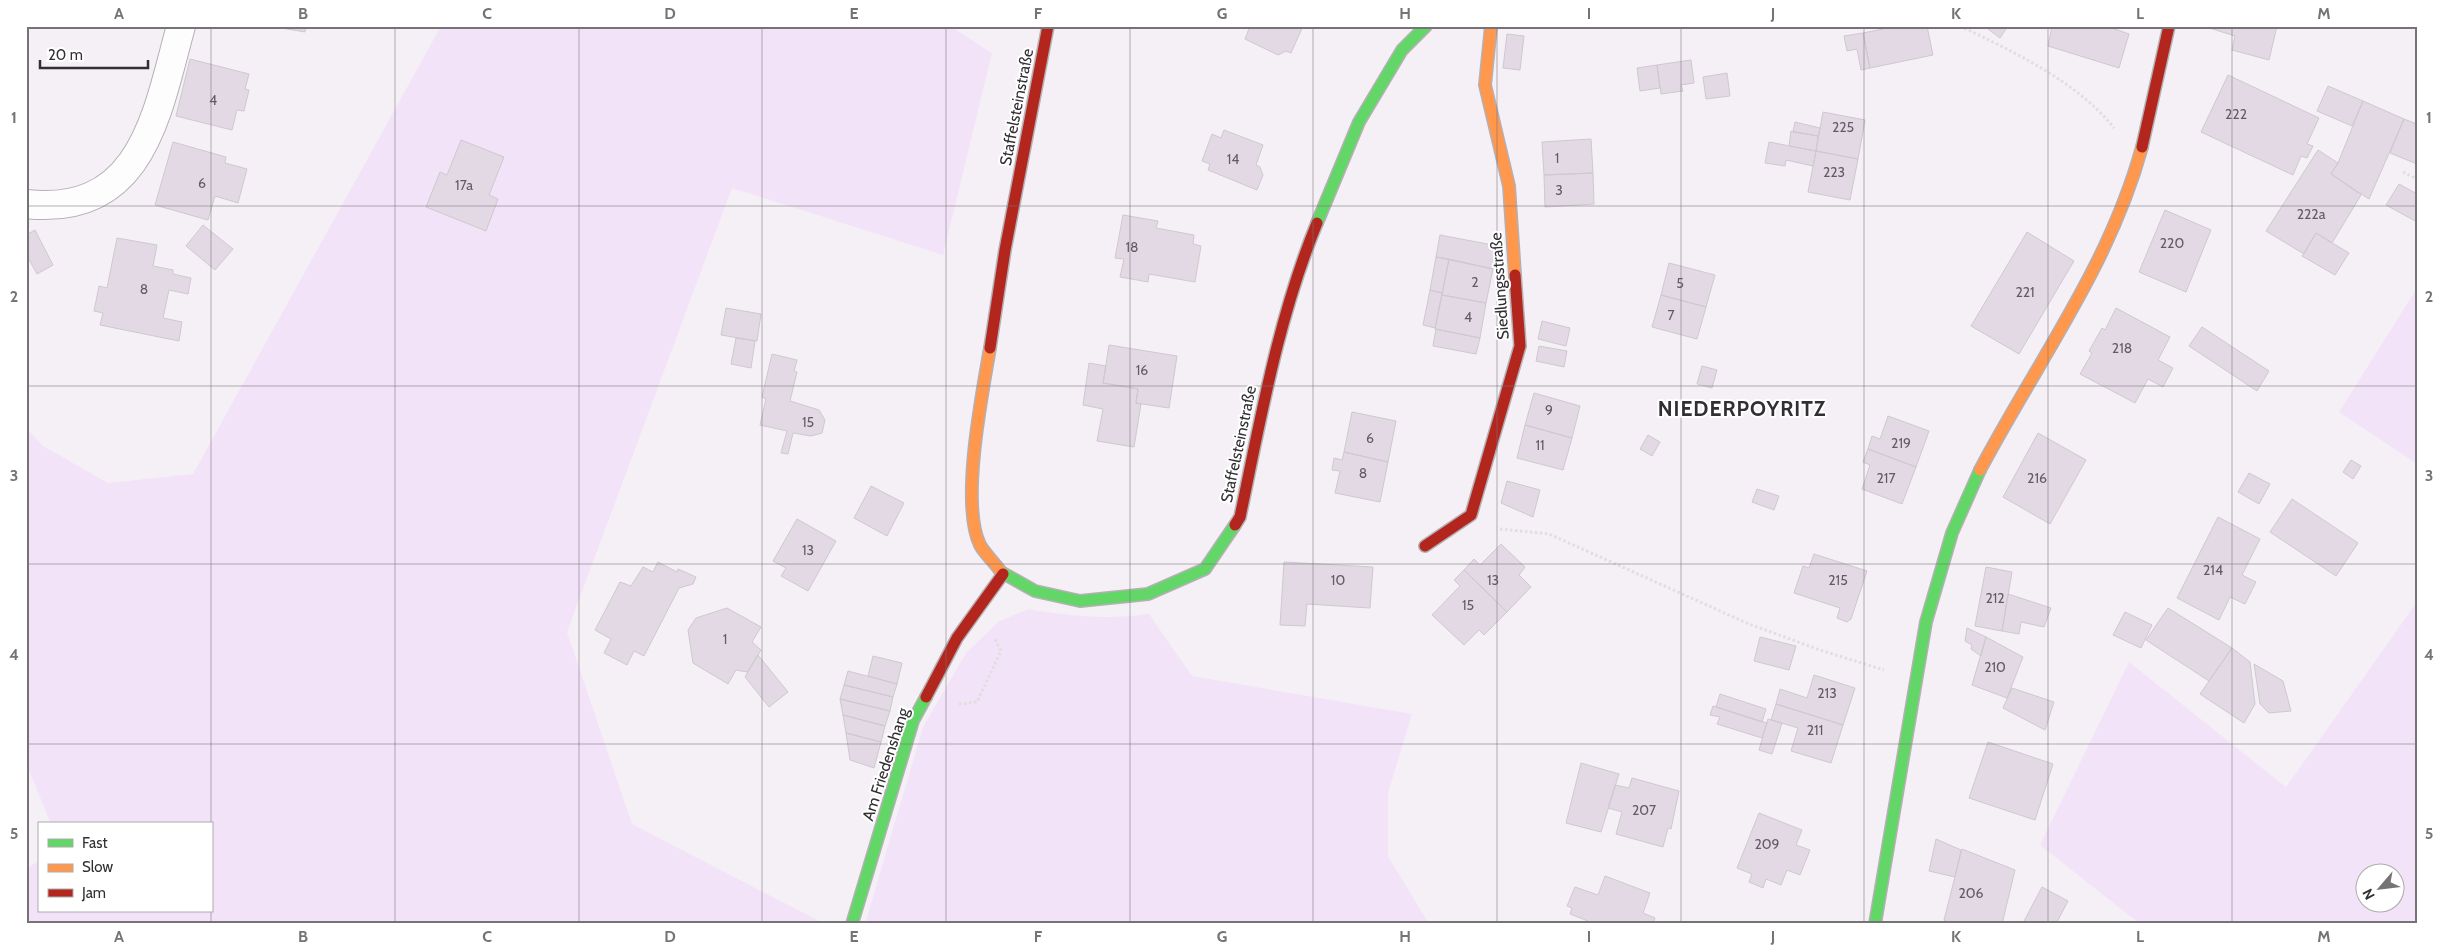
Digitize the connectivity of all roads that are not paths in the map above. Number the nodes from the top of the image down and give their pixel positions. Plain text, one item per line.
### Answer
1 (181, 26) edge
2 (1048, 26) edge
3 (1426, 26) edge
4 (1491, 26) edge
5 (2169, 26) edge
6 (26, 204) edge
7 (1425, 546) dead end
8 (1003, 574) junction
9 (852, 924) edge
10 (1875, 924) edge

1 - 6 street
2 - 8 street, Staffelsteinstraße
3 - 8 street, Staffelsteinstraße
4 - 7 street, Siedlungsstraße
5 - 10 street
8 - 9 street, Am Friedenshang

